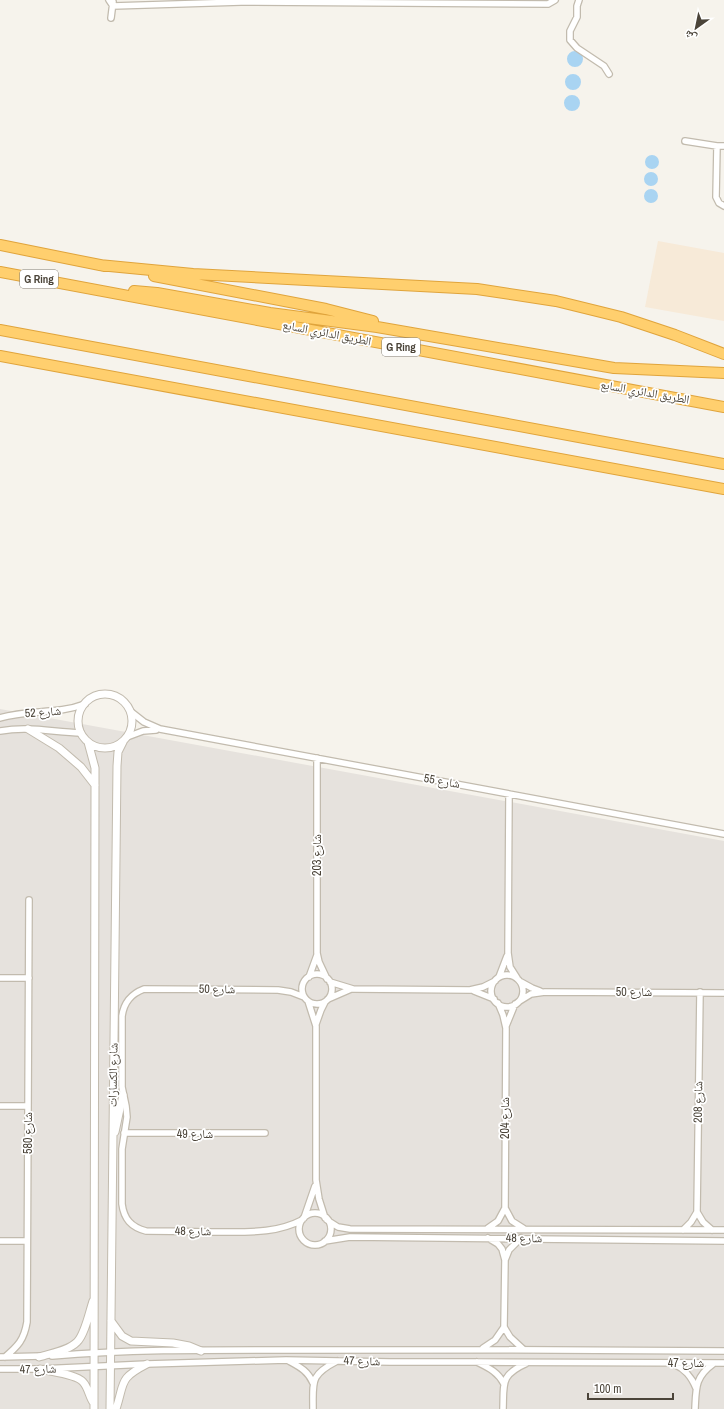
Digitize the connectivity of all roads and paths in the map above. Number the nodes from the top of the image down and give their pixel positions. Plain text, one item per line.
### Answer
1 (109, 0) edge
2 (554, 0) edge
3 (579, 0) edge
4 (241, 1) edge
5 (113, 3) edge
6 (111, 18) dead end
7 (609, 74) dead end
8 (685, 141) dead end
9 (717, 146) junction
10 (724, 146) edge
11 (724, 206) edge
12 (0, 245) edge
13 (99, 264) junction
14 (0, 272) edge
15 (78, 286) junction
16 (0, 330) edge
17 (433, 336) junction
18 (724, 354) edge
19 (0, 356) edge
20 (723, 374) edge
21 (724, 407) edge
22 (724, 464) edge
23 (724, 489) edge
24 (85, 704) junction
25 (130, 711) junction
26 (0, 718) edge
27 (28, 729) junction
28 (160, 729) junction
29 (0, 731) edge
30 (81, 733) junction
31 (125, 739) junction
32 (88, 742) junction
33 (317, 758) junction
34 (95, 785) junction
35 (509, 794) junction
36 (724, 834) edge
37 (29, 900) dead end
38 (317, 953) junction
39 (508, 954) junction
40 (308, 977) junction
41 (0, 978) edge
42 (29, 978) junction
43 (497, 979) junction
44 (328, 980) junction
45 (518, 980) junction
46 (353, 989) junction
47 (470, 990) junction
48 (545, 992) junction
49 (700, 992) junction
50 (724, 993) edge
51 (131, 996) joint
52 (306, 999) junction
53 (327, 1000) junction
54 (496, 1001) junction
55 (517, 1003) junction
56 (316, 1026) junction
57 (506, 1028) junction
58 (123, 1095) junction
59 (0, 1106) edge
60 (28, 1106) junction
61 (124, 1133) junction
62 (265, 1133) dead end
63 (113, 1142) junction
64 (316, 1180) junction
65 (505, 1208) junction
66 (697, 1212) junction
67 (303, 1219) junction
68 (326, 1219) junction
69 (131, 1225) joint
70 (486, 1229) junction
71 (525, 1229) junction
72 (683, 1230) junction
73 (712, 1230) junction
74 (724, 1230) edge
75 (488, 1238) junction
76 (522, 1238) junction
77 (724, 1240) edge
78 (0, 1241) edge
79 (27, 1241) junction
80 (325, 1241) junction
81 (505, 1260) junction
82 (95, 1296) junction
83 (111, 1321) junction
84 (504, 1327) junction
85 (482, 1349) junction
86 (524, 1349) junction
87 (201, 1351) junction
88 (724, 1351) edge
89 (111, 1352) junction
90 (94, 1353) junction
91 (3, 1357) edge
92 (39, 1357) junction
93 (286, 1360) junction
94 (338, 1361) junction
95 (476, 1362) junction
96 (528, 1362) junction
97 (673, 1363) junction
98 (713, 1363) junction
99 (147, 1364) junction
100 (724, 1364) edge
101 (111, 1366) junction
102 (94, 1367) junction
103 (0, 1369) edge
104 (40, 1369) junction
105 (313, 1383) junction
106 (504, 1384) junction
107 (696, 1388) junction
108 (94, 1406) edge
109 (110, 1409) edge
110 (116, 1409) edge
111 (312, 1409) edge
112 (504, 1409) edge
113 (695, 1409) edge

1 - 5 street
2 - 4 street
3 - 7 street
4 - 5 street
5 - 6 street
8 - 9 street
9 - 10 street
9 - 11 street
12 - 13 highway
13 - 17 highway
13 - 18 highway
14 - 15 highway, الطريق الدائري السابع / G Ring
15 - 17 highway
15 - 21 highway, الطريق الدائري السابع / G Ring
16 - 22 highway
17 - 20 highway
19 - 23 highway
24 - 25 street
24 - 26 street, شارع 52
24 - 30 street
25 - 28 street, شارع 55
25 - 31 street, شارع الكسارات
27 - 29 street, شارع 52
27 - 30 street, شارع 52
27 - 34 street
28 - 31 street, شارع 55
28 - 33 street, شارع 55
30 - 32 street, شارع الكسارات
31 - 32 street
31 - 63 street, شارع الكسارات
32 - 34 street, شارع الكسارات
33 - 35 street, شارع 55
33 - 38 street, شارع 203
34 - 82 street, شارع الكسارات
35 - 36 street, شارع 55
35 - 39 street
37 - 42 street, شارع 580
38 - 40 street, شارع 203
38 - 44 street, شارع 203
39 - 43 street
39 - 45 street
40 - 44 street
40 - 52 street
41 - 42 street
42 - 60 street, شارع 580
43 - 45 street
43 - 47 street
43 - 54 street
44 - 46 street
44 - 53 street
45 - 48 street, شارع 50
45 - 55 street
46 - 47 street
46 - 53 street
47 - 54 street
48 - 49 street, شارع 50
48 - 55 street, شارع 50
49 - 50 street, شارع 50
49 - 66 street, شارع 208
51 - 52 street, شارع 50
51 - 58 street, شارع الكسارات
52 - 53 street
52 - 56 street
53 - 56 street
54 - 55 street
54 - 57 street, شارع 204
55 - 57 street, شارع 204
56 - 64 street
57 - 65 street, شارع 204
58 - 61 street, شارع الكسارات
58 - 63 street
59 - 60 street
60 - 79 street, شارع 580
61 - 62 street, شارع 49
61 - 69 street, شارع الكسارات
63 - 83 street, شارع الكسارات
64 - 67 street
64 - 68 street
65 - 70 street
65 - 71 street
66 - 72 street
66 - 73 street
67 - 68 street
67 - 69 street, شارع 48
67 - 80 street
68 - 70 street, شارع 48
68 - 80 street
70 - 71 street, شارع 48
71 - 72 street, شارع 48
72 - 73 street, شارع 48
73 - 74 street, شارع 48
75 - 76 street, شارع 48
75 - 80 street, شارع 48
75 - 81 street
76 - 77 street, شارع 48
76 - 81 street
78 - 79 street
79 - 91 street, شارع 580
81 - 84 street
82 - 90 street, شارع الكسارات
82 - 92 street
83 - 87 street
83 - 89 street, شارع الكسارات
84 - 85 street
84 - 86 street
85 - 86 street, شارع 47
85 - 87 street, شارع 47
86 - 88 street, شارع 47
87 - 89 street, شارع 47
89 - 90 street, شارع 47
89 - 101 street, شارع الكسارات
90 - 92 street, شارع 47
90 - 102 street, شارع الكسارات
91 - 92 street, شارع 47
93 - 94 street, شارع 47
93 - 99 street, شارع 47
93 - 105 street
94 - 95 street, شارع 47
94 - 105 street
95 - 96 street, شارع 47
95 - 106 street
96 - 97 street, شارع 47
96 - 106 street
97 - 98 street, شارع 47
97 - 107 street
98 - 100 street, شارع 47
98 - 107 street
99 - 101 street, شارع 47
99 - 110 street
101 - 102 street, شارع 47
101 - 109 street, شارع الكسارات
102 - 104 street, شارع 47
102 - 108 street, شارع الكسارات
103 - 104 street, شارع 47
104 - 108 street
105 - 111 street
106 - 112 street
107 - 113 street

